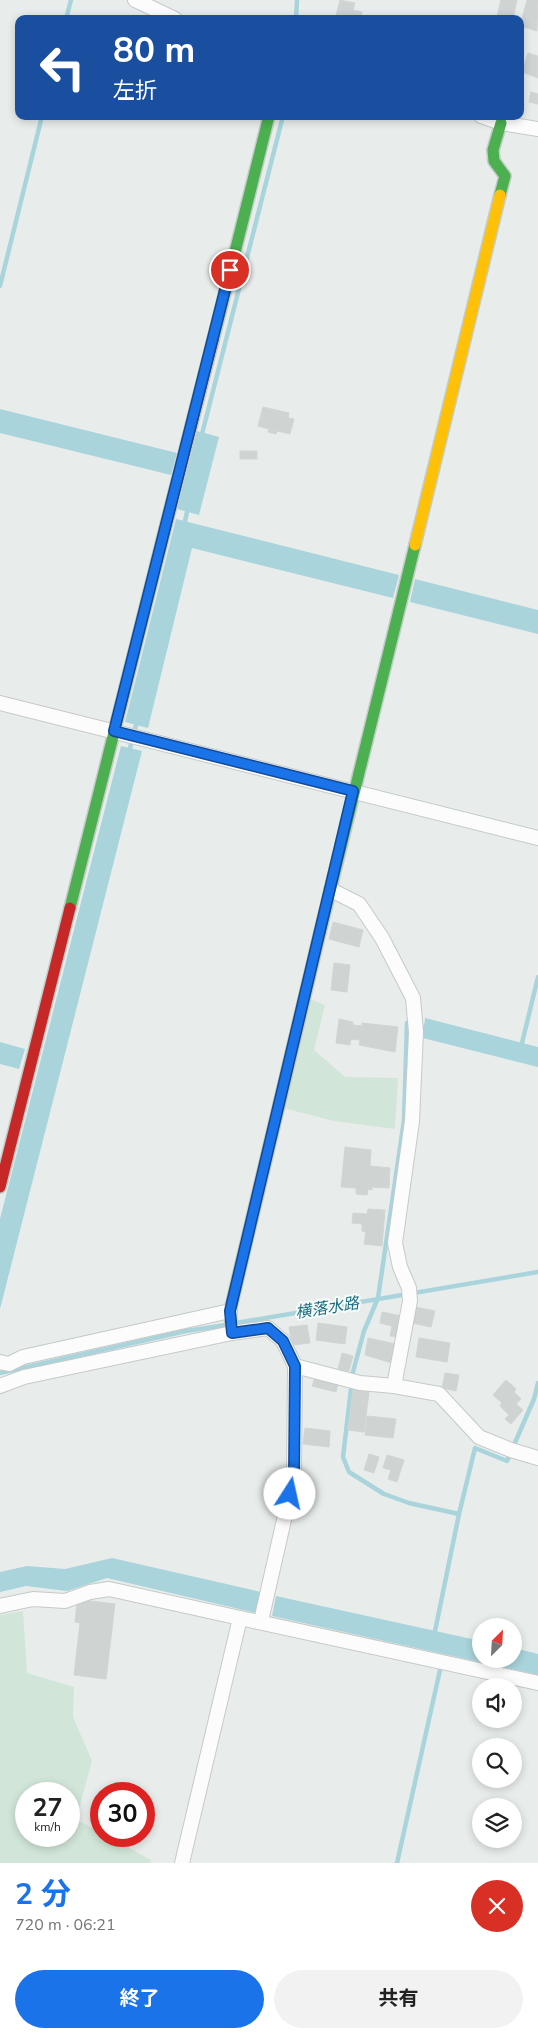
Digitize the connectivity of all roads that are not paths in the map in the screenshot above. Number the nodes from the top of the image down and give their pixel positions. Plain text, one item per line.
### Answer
1 (135, 0) edge
2 (167, 15) edge
3 (268, 120) edge
4 (493, 120) edge
5 (502, 123) junction
6 (538, 129) edge
7 (0, 703) edge
8 (114, 731) junction
9 (353, 791) junction
10 (538, 838) edge
11 (331, 890) junction
12 (0, 1187) edge
13 (230, 1311) junction
14 (232, 1333) junction
15 (23, 1357) junction
16 (0, 1362) edge
17 (295, 1366) junction
18 (24, 1377) junction
19 (0, 1386) edge
20 (394, 1386) junction
21 (538, 1458) edge
22 (0, 1606) edge
23 (264, 1610) junction
24 (240, 1618) junction
25 (538, 1683) edge
26 (182, 1863) edge

1 - 2 street
3 - 8 street
4 - 5 street
5 - 6 street
5 - 9 street
7 - 8 street
8 - 9 street
8 - 12 street
9 - 10 street
9 - 11 street
11 - 13 street
11 - 20 street
13 - 14 street
13 - 15 street
14 - 17 street
14 - 18 street
15 - 16 street
15 - 18 street
17 - 20 street
17 - 23 street
18 - 19 street
20 - 21 street
22 - 24 street
23 - 24 street
23 - 25 street
24 - 26 street

